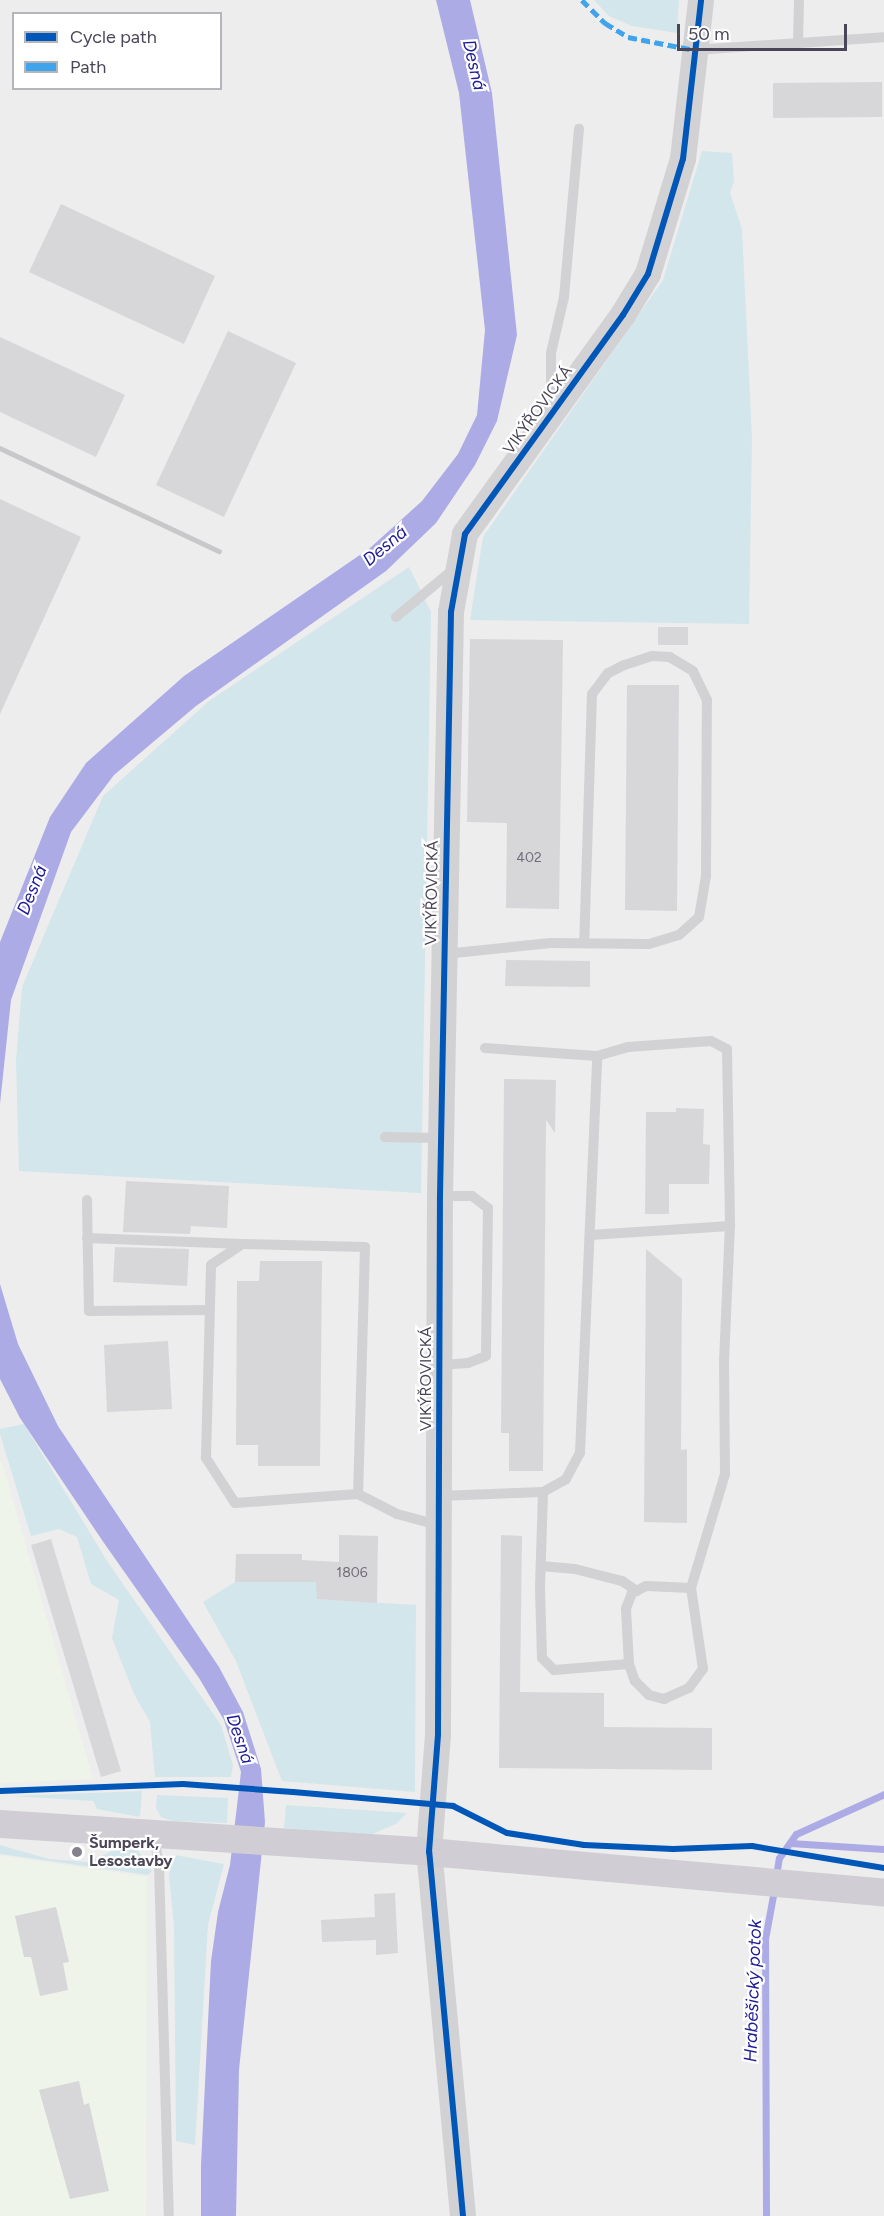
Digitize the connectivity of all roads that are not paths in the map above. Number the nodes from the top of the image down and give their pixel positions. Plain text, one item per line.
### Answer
1 (701, 0) edge
2 (799, 0) edge
3 (884, 37) edge
4 (798, 42) junction
5 (695, 50) junction
6 (579, 129) dead end
7 (551, 414) junction
8 (459, 564) junction
9 (396, 616) dead end
10 (584, 943) junction
11 (445, 954) junction
12 (485, 1048) dead end
13 (597, 1056) junction
14 (385, 1137) dead end
15 (441, 1138) junction
16 (440, 1196) junction
17 (87, 1200) dead end
18 (730, 1226) junction
19 (590, 1235) junction
20 (87, 1238) junction
21 (242, 1244) junction
22 (210, 1310) junction
23 (441, 1365) junction
24 (543, 1492) junction
25 (358, 1494) junction
26 (439, 1496) junction
27 (439, 1525) junction
28 (540, 1566) junction
29 (691, 1588) junction
30 (637, 1591) junction
31 (629, 1664) junction
32 (0, 1824) edge
33 (154, 1832) junction
34 (429, 1852) junction
35 (884, 1893) edge
36 (169, 2216) edge
37 (463, 2216) edge

1 - 5 street, VIKÝŘOVICKÁ
2 - 4 lane
3 - 4 lane
4 - 5 lane
5 - 7 street, VIKÝŘOVICKÁ
6 - 7 lane
7 - 8 street, VIKÝŘOVICKÁ
8 - 9 lane
8 - 11 street, VIKÝŘOVICKÁ
10 - 10 lane
10 - 11 lane
11 - 15 street, VIKÝŘOVICKÁ
12 - 13 lane
13 - 18 lane
13 - 19 lane
14 - 15 lane
15 - 16 street, VIKÝŘOVICKÁ
16 - 23 street, VIKÝŘOVICKÁ
16 - 23 lane
17 - 20 lane
18 - 19 lane
18 - 29 lane
19 - 24 lane
20 - 21 lane
20 - 22 lane
21 - 22 lane
21 - 25 lane
22 - 25 lane
23 - 26 street, VIKÝŘOVICKÁ
24 - 26 lane
24 - 28 lane
25 - 27 lane
26 - 27 street, VIKÝŘOVICKÁ
27 - 34 street, VIKÝŘOVICKÁ
28 - 30 lane
28 - 31 lane
29 - 30 lane
29 - 31 lane
30 - 31 lane
32 - 33 main road
33 - 34 main road
33 - 36 lane
34 - 35 main road
34 - 37 street, VIKÝŘOVICKÁ

